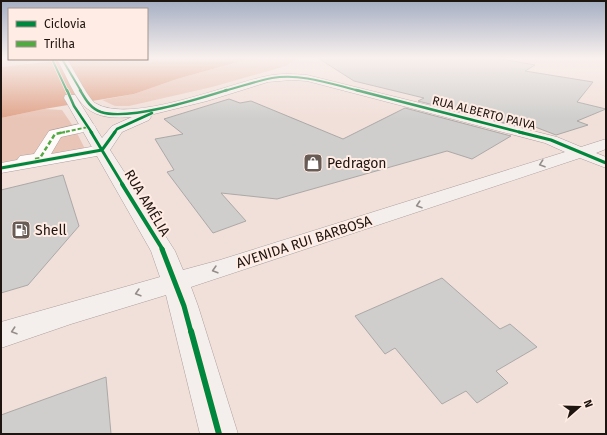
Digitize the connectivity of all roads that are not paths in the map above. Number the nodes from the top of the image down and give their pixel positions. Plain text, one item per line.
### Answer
1 (64, 78) edge
2 (70, 78) edge
3 (267, 78) edge
4 (308, 78) edge
5 (81, 105) junction
6 (167, 107) junction
7 (88, 126) junction
8 (606, 144) edge
9 (102, 150) junction
10 (580, 152) junction
11 (1, 164) edge
12 (606, 164) edge
13 (1, 168) edge
14 (175, 282) junction
15 (1, 335) edge
16 (219, 434) edge

1 - 5 main road
2 - 5 main road
3 - 6 main road, RUA ALBERTO PAIVA
4 - 10 main road, RUA ALBERTO PAIVA
5 - 6 main road, RUA ALBERTO PAIVA
5 - 7 main road, RUA AMÉLIA
6 - 9 main road, RUA ALBERTO PAIVA
7 - 9 main road, RUA AMÉLIA
7 - 11 street
8 - 10 main road, AVENIDA RUI BARBOSA
9 - 13 street
9 - 14 main road, RUA AMÉLIA
10 - 12 main road, RUA ALBERTO PAIVA
10 -> 14 main road, AVENIDA RUI BARBOSA
14 -> 15 main road, AVENIDA RUI BARBOSA
14 - 16 main road, RUA AMÉLIA

